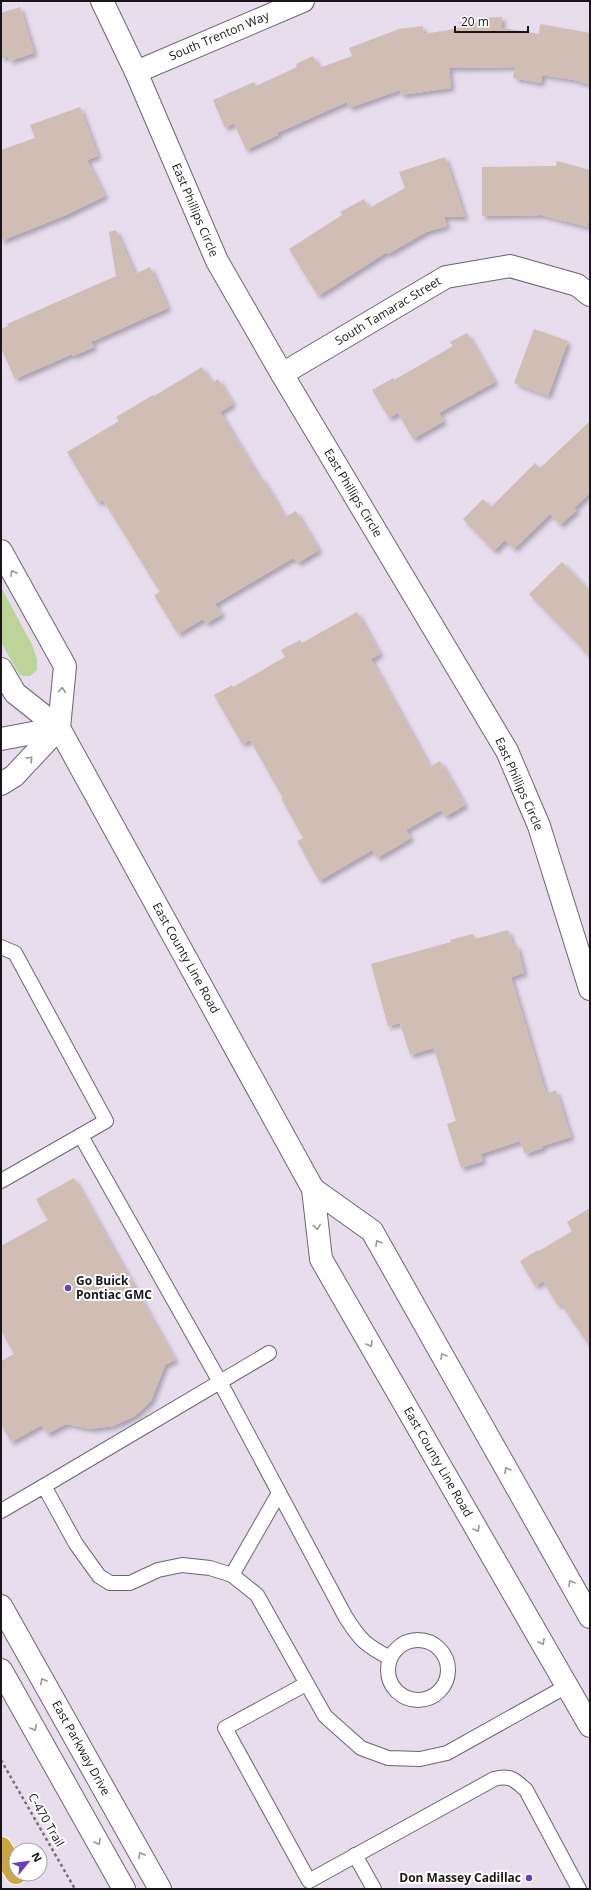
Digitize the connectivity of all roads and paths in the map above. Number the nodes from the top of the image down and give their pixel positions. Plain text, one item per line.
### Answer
1 (102, 1) edge
2 (303, 1) edge
3 (136, 72) junction
4 (590, 296) edge
5 (282, 374) junction
6 (1, 551) edge
7 (1, 669) edge
8 (59, 728) junction
9 (1, 738) edge
10 (1, 784) edge
11 (1, 946) edge
12 (590, 989) edge
13 (81, 1136) junction
14 (1, 1181) edge
15 (313, 1189) junction
16 (269, 1353) dead end
17 (220, 1382) junction
18 (44, 1486) junction
19 (279, 1493) junction
20 (1, 1511) edge
21 (232, 1576) junction
22 (1, 1606) edge
23 (590, 1616) edge
24 (390, 1658) junction
25 (1, 1670) edge
26 (306, 1684) junction
27 (567, 1686) junction
28 (590, 1726) edge
29 (1, 1760) edge
30 (1, 1848) edge
31 (355, 1855) junction
32 (8, 1860) edge
33 (311, 1885) edge
34 (75, 1889) edge
35 (124, 1889) edge
36 (160, 1889) edge
37 (374, 1889) edge
38 (579, 1889) edge

1 - 3 street, East Phillips Circle
2 - 3 street, South Trenton Way
3 - 5 street, East Phillips Circle
4 - 5 street, South Tamarac Street
5 - 12 street, East Phillips Circle
8 -> 6 street
7 - 8 street, East County Line Road
8 - 9 street
10 -> 8 street
8 - 15 street, East County Line Road
11 - 13 lane
13 - 14 lane
13 - 17 lane
23 -> 15 street, East County Line Road
15 -> 27 street, East County Line Road
16 - 17 lane
17 - 18 lane
17 - 19 lane
18 - 20 lane
18 - 21 lane
19 - 21 lane
19 - 24 lane
21 - 26 lane
36 -> 22 street, East Parkway Drive
24 - 24 lane
25 -> 35 street
26 - 27 lane
26 - 33 lane
27 - 28 street, East County Line Road
29 - 34 path, C-470 Trail
30 - 32 highway
31 - 33 lane
31 - 37 lane
31 - 38 lane

